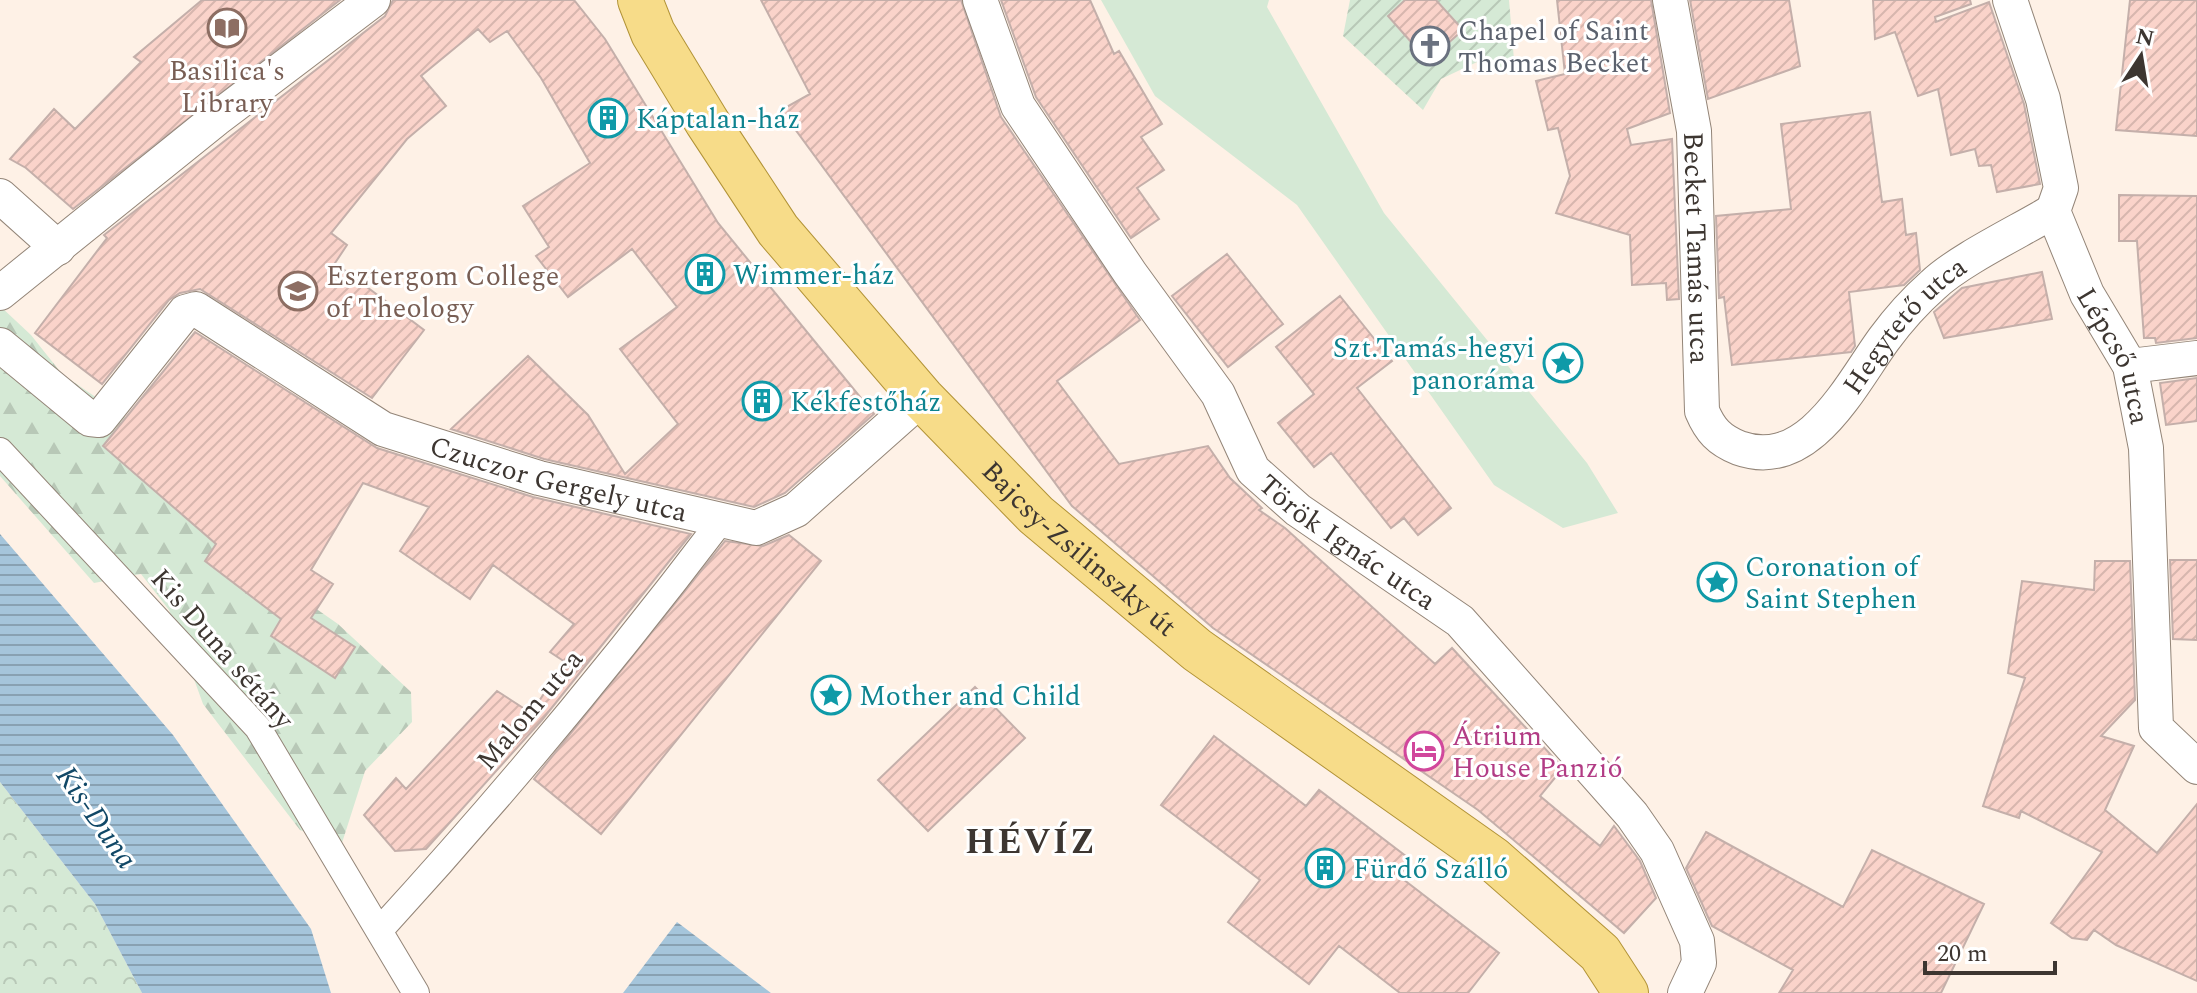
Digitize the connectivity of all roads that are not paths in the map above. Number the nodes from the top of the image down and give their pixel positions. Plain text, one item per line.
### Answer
1 (373, 0) edge
2 (640, 0) edge
3 (980, 0) edge
4 (1670, 0) edge
5 (2010, 0) edge
6 (0, 196) edge
7 (2053, 211) junction
8 (66, 242) junction
9 (0, 293) edge
10 (0, 345) edge
11 (2197, 358) edge
12 (2130, 366) junction
13 (922, 398) junction
14 (0, 451) edge
15 (1768, 453) joint
16 (720, 522) junction
17 (2197, 767) edge
18 (379, 931) junction
19 (416, 993) edge
20 (1626, 993) edge
21 (1685, 993) edge

1 - 8 street
2 - 13 main road, Bajcsy-Zsilinszky út
3 - 21 street, Török Ignác utca
4 - 15 street, Becket Tamás utca
5 - 7 street, Lépcső utca
6 - 8 street
7 - 12 street, Lépcső utca
7 - 15 street, Hegytető utca
8 - 9 street
10 - 16 street, Czuczor Gergely utca
11 - 12 street
12 - 17 street, Lépcső utca
13 - 16 street, Czuczor Gergely utca
13 - 20 main road, Bajcsy-Zsilinszky út
14 - 18 street, Kis Duna sétány
16 - 18 street, Malom utca
18 - 19 street, Kis Duna sétány

